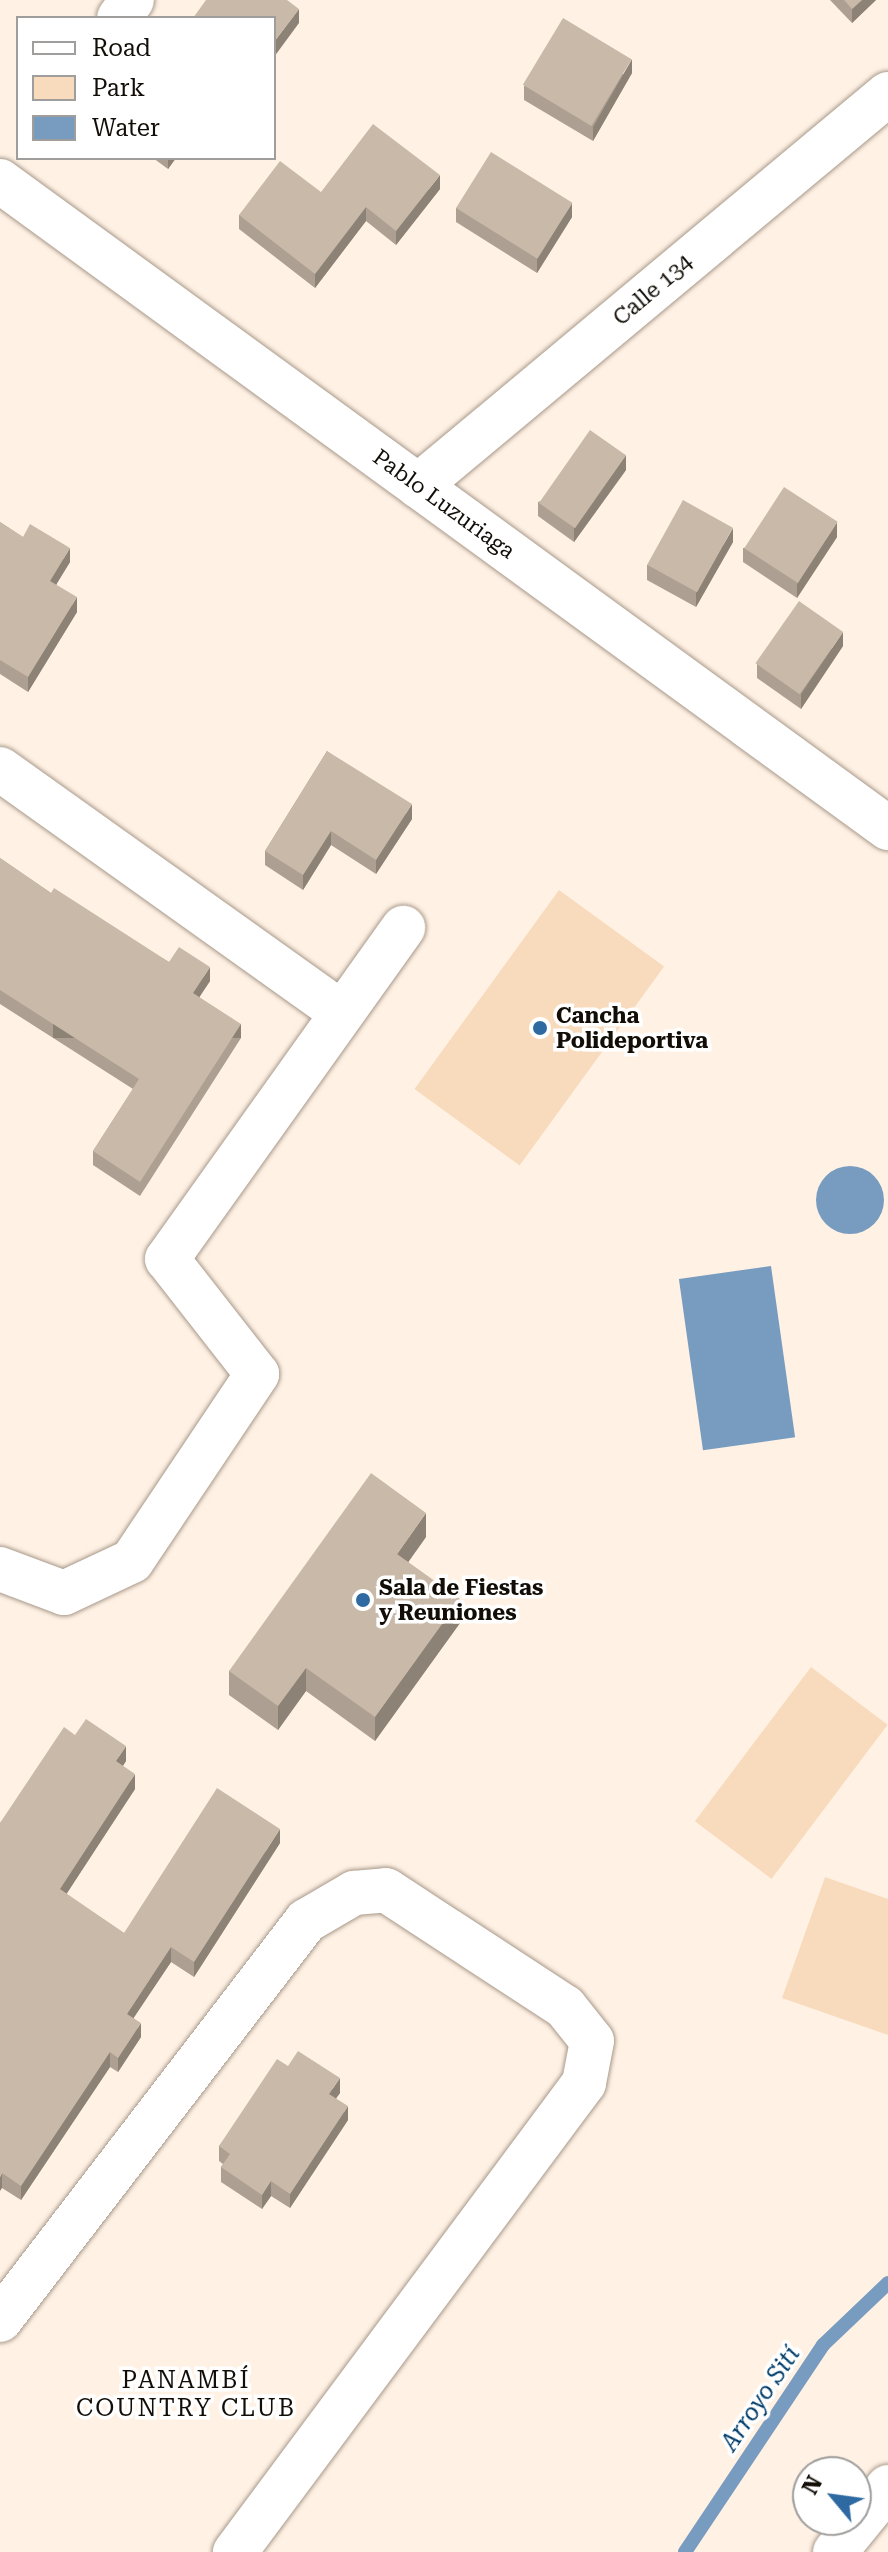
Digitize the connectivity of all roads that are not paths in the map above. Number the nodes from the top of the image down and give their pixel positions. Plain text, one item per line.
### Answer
1 (888, 94) edge
2 (16, 160) edge
3 (0, 181) edge
4 (418, 486) junction
5 (0, 769) edge
6 (888, 828) edge
7 (403, 928) dead end
8 (341, 1012) junction
9 (0, 1569) edge
10 (0, 2320) edge
11 (888, 2487) edge
12 (235, 2552) edge
13 (835, 2552) edge

1 - 4 street, Calle 134
2 - 3 street
3 - 4 street, Pablo Luzuriaga
4 - 6 street, Pablo Luzuriaga
5 - 8 street
7 - 8 street
8 - 9 street
10 - 12 street
11 - 13 street

